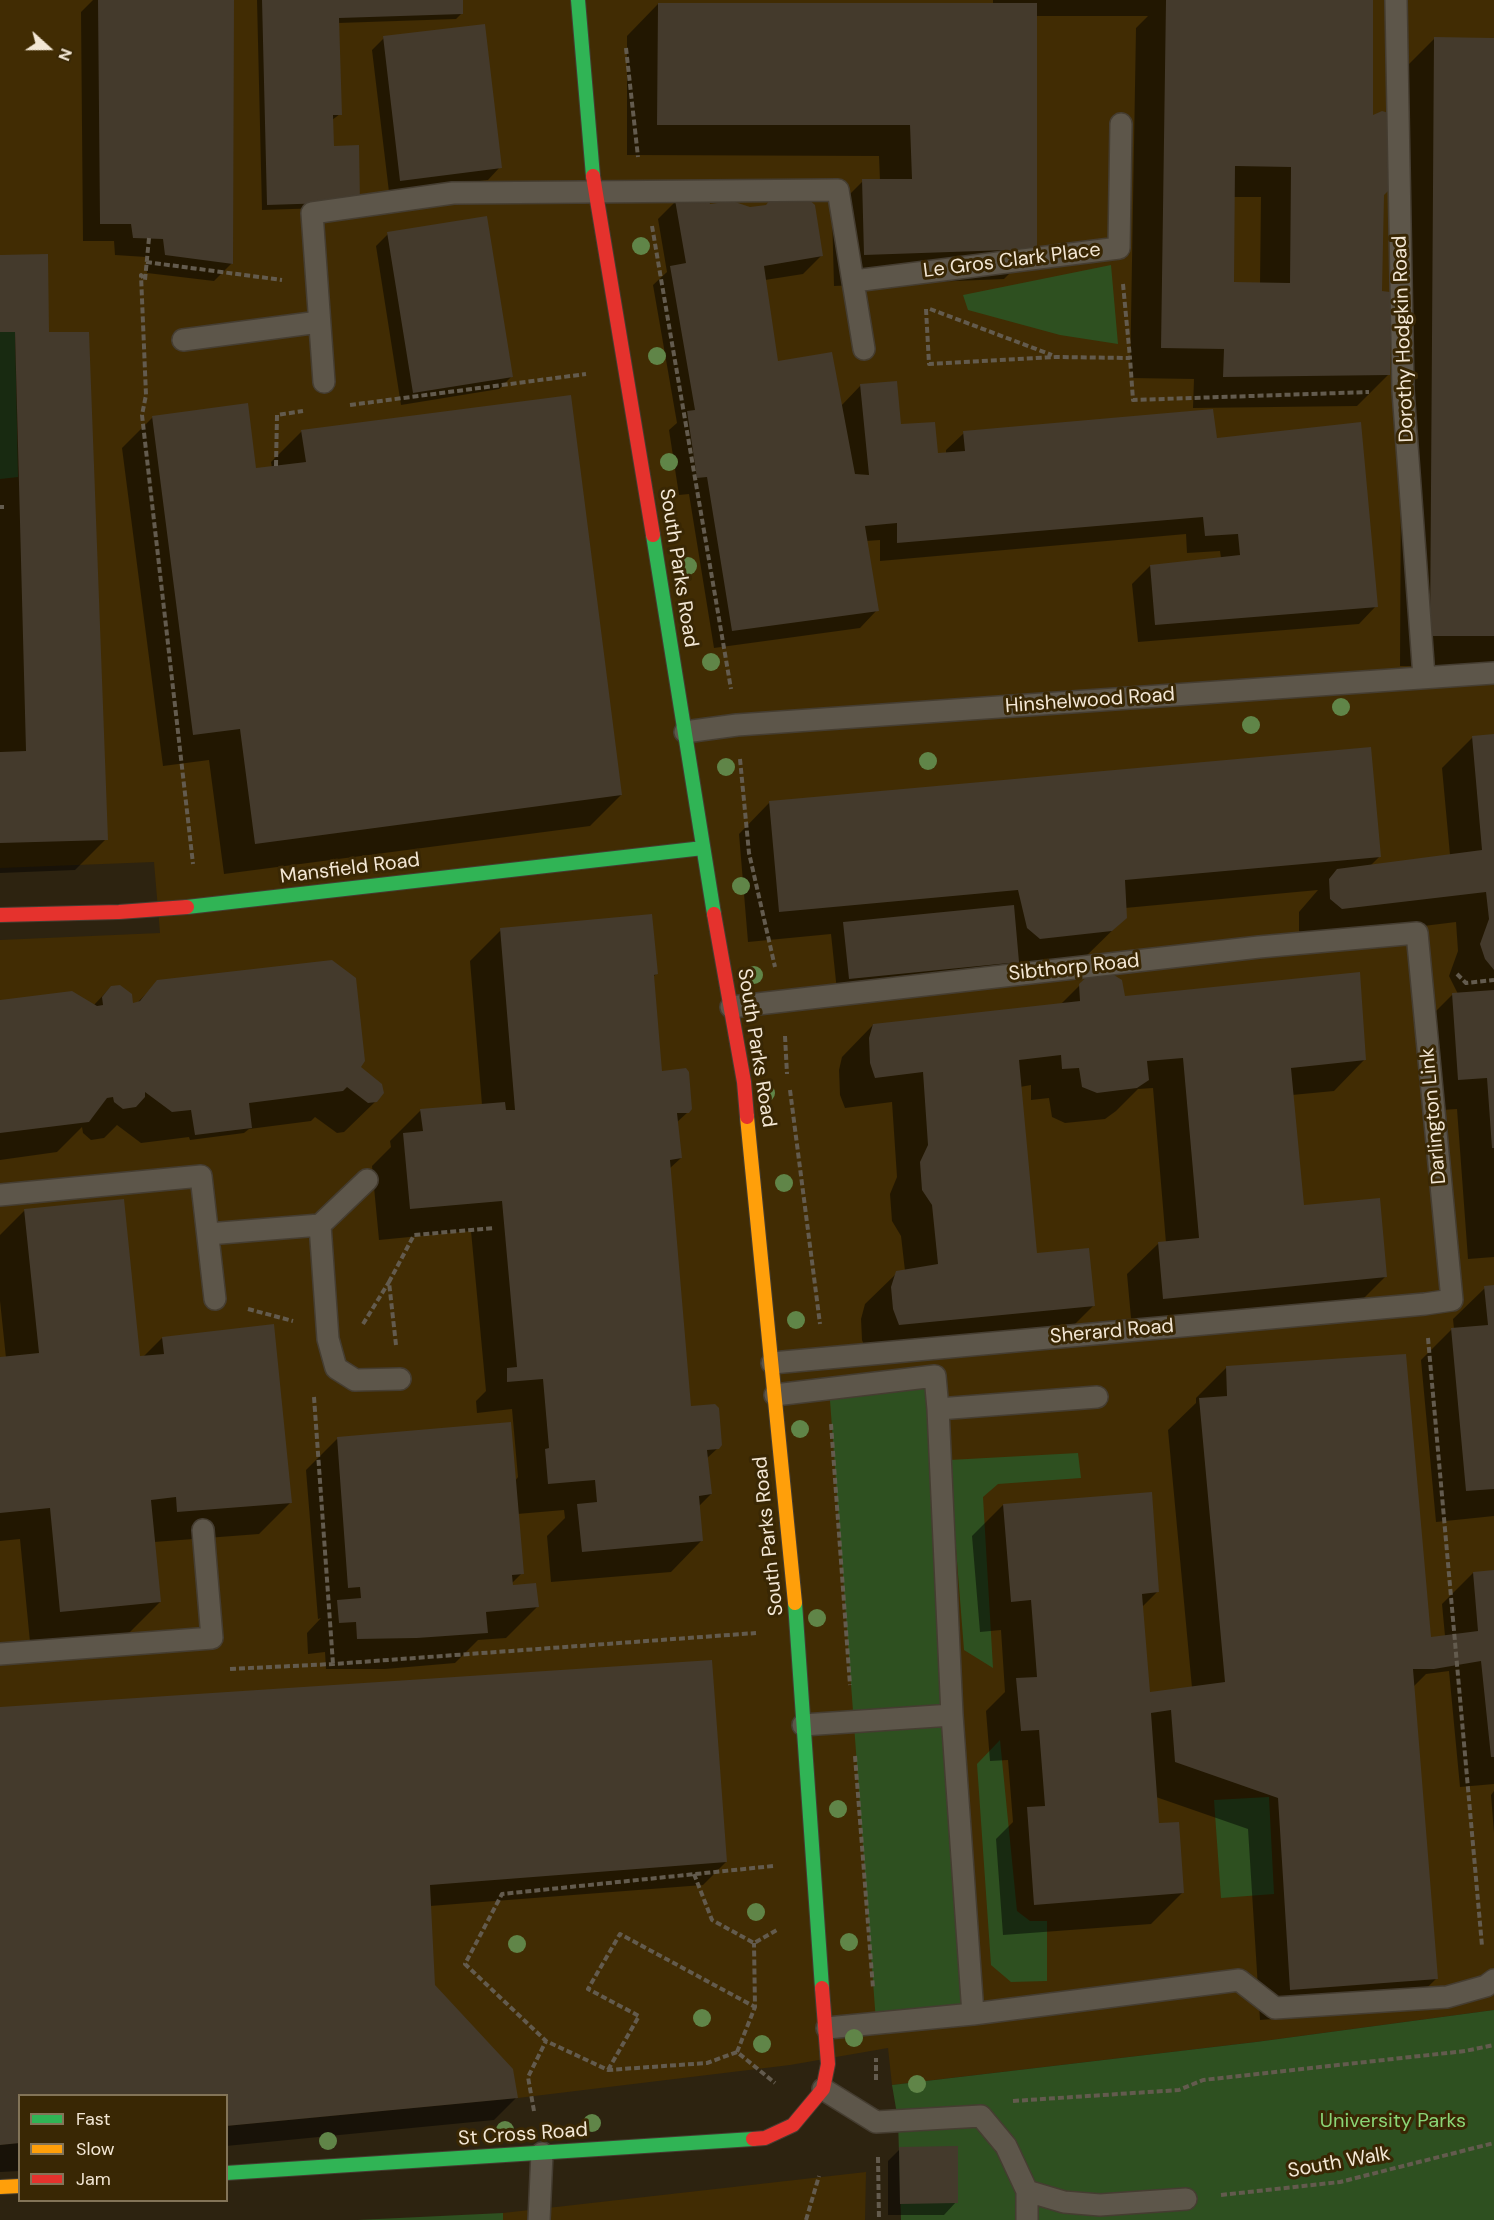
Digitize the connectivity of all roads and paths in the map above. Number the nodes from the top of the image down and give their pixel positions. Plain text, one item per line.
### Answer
1 (578, 0) edge
2 (1396, 0) edge
3 (626, 45) dead end
4 (1121, 124) dead end
5 (596, 192) junction
6 (645, 192) junction
7 (149, 238) dead end
8 (146, 262) junction
9 (854, 281) junction
10 (317, 285) junction
11 (1124, 294) dead end
12 (319, 322) junction
13 (183, 340) dead end
14 (864, 349) dead end
15 (1056, 357) junction
16 (1130, 358) junction
17 (626, 368) junction
18 (324, 382) joint
19 (1403, 391) junction
20 (336, 407) junction
21 (276, 466) dead end
22 (1494, 673) edge
23 (1424, 677) junction
24 (737, 725) junction
25 (686, 732) junction
26 (703, 848) junction
27 (749, 853) dead end
28 (198, 906) junction
29 (0, 915) edge
30 (1417, 933) joint
31 (731, 1007) junction
32 (367, 1180) dead end
33 (0, 1195) edge
34 (320, 1225) junction
35 (494, 1228) dead end
36 (208, 1234) junction
37 (215, 1299) joint
38 (1452, 1300) joint
39 (1425, 1304) junction
40 (299, 1323) dead end
41 (772, 1363) junction
42 (400, 1379) joint
43 (314, 1392) dead end
44 (775, 1395) junction
45 (1097, 1398) dead end
46 (938, 1409) junction
47 (203, 1530) dead end
48 (798, 1629) junction
49 (0, 1654) edge
50 (333, 1664) junction
51 (226, 1669) dead end
52 (952, 1715) junction
53 (803, 1725) junction
54 (813, 1862) junction
55 (694, 1874) junction
56 (785, 1926) dead end
57 (754, 1943) junction
58 (1490, 1983) edge
59 (755, 2007) junction
60 (973, 2014) junction
61 (826, 2028) junction
62 (546, 2041) junction
63 (1494, 2045) edge
64 (737, 2052) junction
65 (608, 2070) junction
66 (776, 2083) dead end
67 (817, 2097) junction
68 (981, 2116) junction
69 (1494, 2143) edge
70 (542, 2153) junction
71 (878, 2157) dead end
72 (228, 2173) edge
73 (819, 2176) dead end
74 (18, 2186) edge
75 (0, 2187) edge
76 (1027, 2191) junction
77 (1186, 2199) joint
78 (1134, 2203) junction
79 (539, 2220) edge
80 (806, 2220) edge
81 (879, 2220) edge
82 (1027, 2220) edge
83 (1120, 2220) edge

1 - 5 street, South Parks Road
2 - 19 lane, Dorothy Hodgkin Road
3 - 6 path
4 - 9 lane, Le Gros Clark Place
5 - 6 lane
5 - 10 lane
5 - 17 street, South Parks Road
6 - 9 lane
6 - 24 path
7 - 8 path
8 - 10 path
8 - 28 path
9 - 14 lane
10 - 12 lane
11 - 16 path
12 - 13 lane
12 - 18 lane
15 - 15 path, Le Gros Clark Place
15 - 16 path, Le Gros Clark Place
16 - 19 path
17 - 20 path
17 - 25 street, South Parks Road
18 - 20 path
19 - 23 lane, Dorothy Hodgkin Road
20 - 21 path
22 - 23 lane, Hinshelwood Road
23 - 24 lane, Hinshelwood Road
24 - 25 lane, Hinshelwood Road
24 - 27 path
25 - 26 street, South Parks Road
26 - 28 street, Mansfield Road
26 - 31 street, South Parks Road
28 - 29 street, Mansfield Road
30 - 31 lane, Sibthorp Road
30 - 38 lane, Darlington Link
31 - 41 street, South Parks Road
32 - 34 lane
33 - 36 lane
34 - 36 lane
34 - 42 lane
35 - 42 path
36 - 37 lane
37 - 40 path
38 - 39 lane, Sherard Road
39 - 41 lane, Sherard Road
39 - 58 path
41 - 44 street, South Parks Road
43 - 50 path
44 - 46 lane
44 - 48 street, South Parks Road
45 - 46 lane
46 - 52 lane
47 - 49 lane
48 - 50 path
48 - 53 street, South Parks Road
50 - 51 path
52 - 53 lane
52 - 60 lane
53 - 54 street, South Parks Road
54 - 55 path
54 - 61 street, South Parks Road
55 - 57 path
55 - 62 path
56 - 57 path
57 - 59 path
58 - 60 lane
59 - 64 path
59 - 65 path
60 - 61 lane
61 - 67 street, South Parks Road
62 - 65 path
62 - 70 path
63 - 68 path
64 - 65 path
64 - 66 path
67 - 68 lane
67 - 70 street, St Cross Road
68 - 76 lane
69 - 77 path, South Walk
70 - 72 street, St Cross Road
70 - 79 lane
71 - 81 path
73 - 80 path
74 - 75 street
76 - 78 lane
76 - 82 lane
77 - 78 lane
78 - 83 lane

